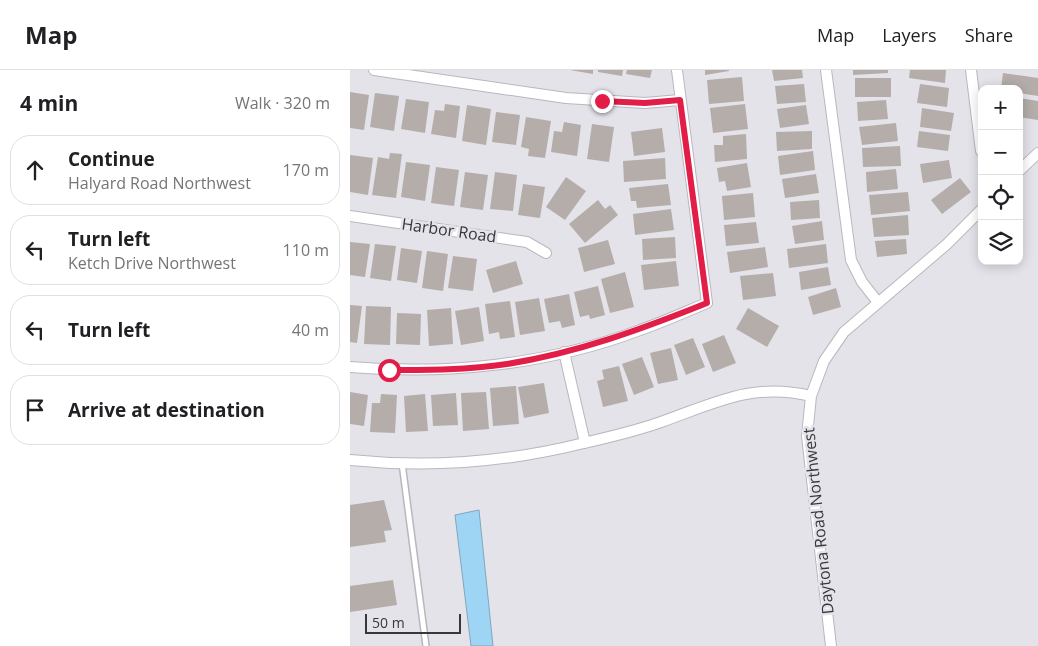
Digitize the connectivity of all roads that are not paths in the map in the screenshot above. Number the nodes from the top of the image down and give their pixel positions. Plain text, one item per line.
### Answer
1 (374, 70) edge
2 (677, 70) edge
3 (826, 70) edge
4 (971, 70) edge
5 (680, 100) junction
6 (978, 130) edge
7 (1038, 153) edge
8 (1023, 167) edge
9 (978, 213) edge
10 (350, 216) edge
11 (546, 253) dead end
12 (877, 301) junction
13 (564, 352) junction
14 (350, 367) edge
15 (811, 396) junction
16 (585, 443) junction
17 (350, 460) edge
18 (402, 463) junction
19 (426, 646) edge
20 (831, 646) edge

1 - 5 street
2 - 5 street
3 - 12 street
4 - 6 street
5 - 13 street
7 - 8 street
9 - 12 street, Daytona Road Northwest
10 - 11 street, Harbor Road
12 - 15 street, Daytona Road Northwest
13 - 14 street
13 - 16 street
15 - 16 street
15 - 20 street, Daytona Road Northwest
16 - 18 street
17 - 18 street
18 - 19 lane

